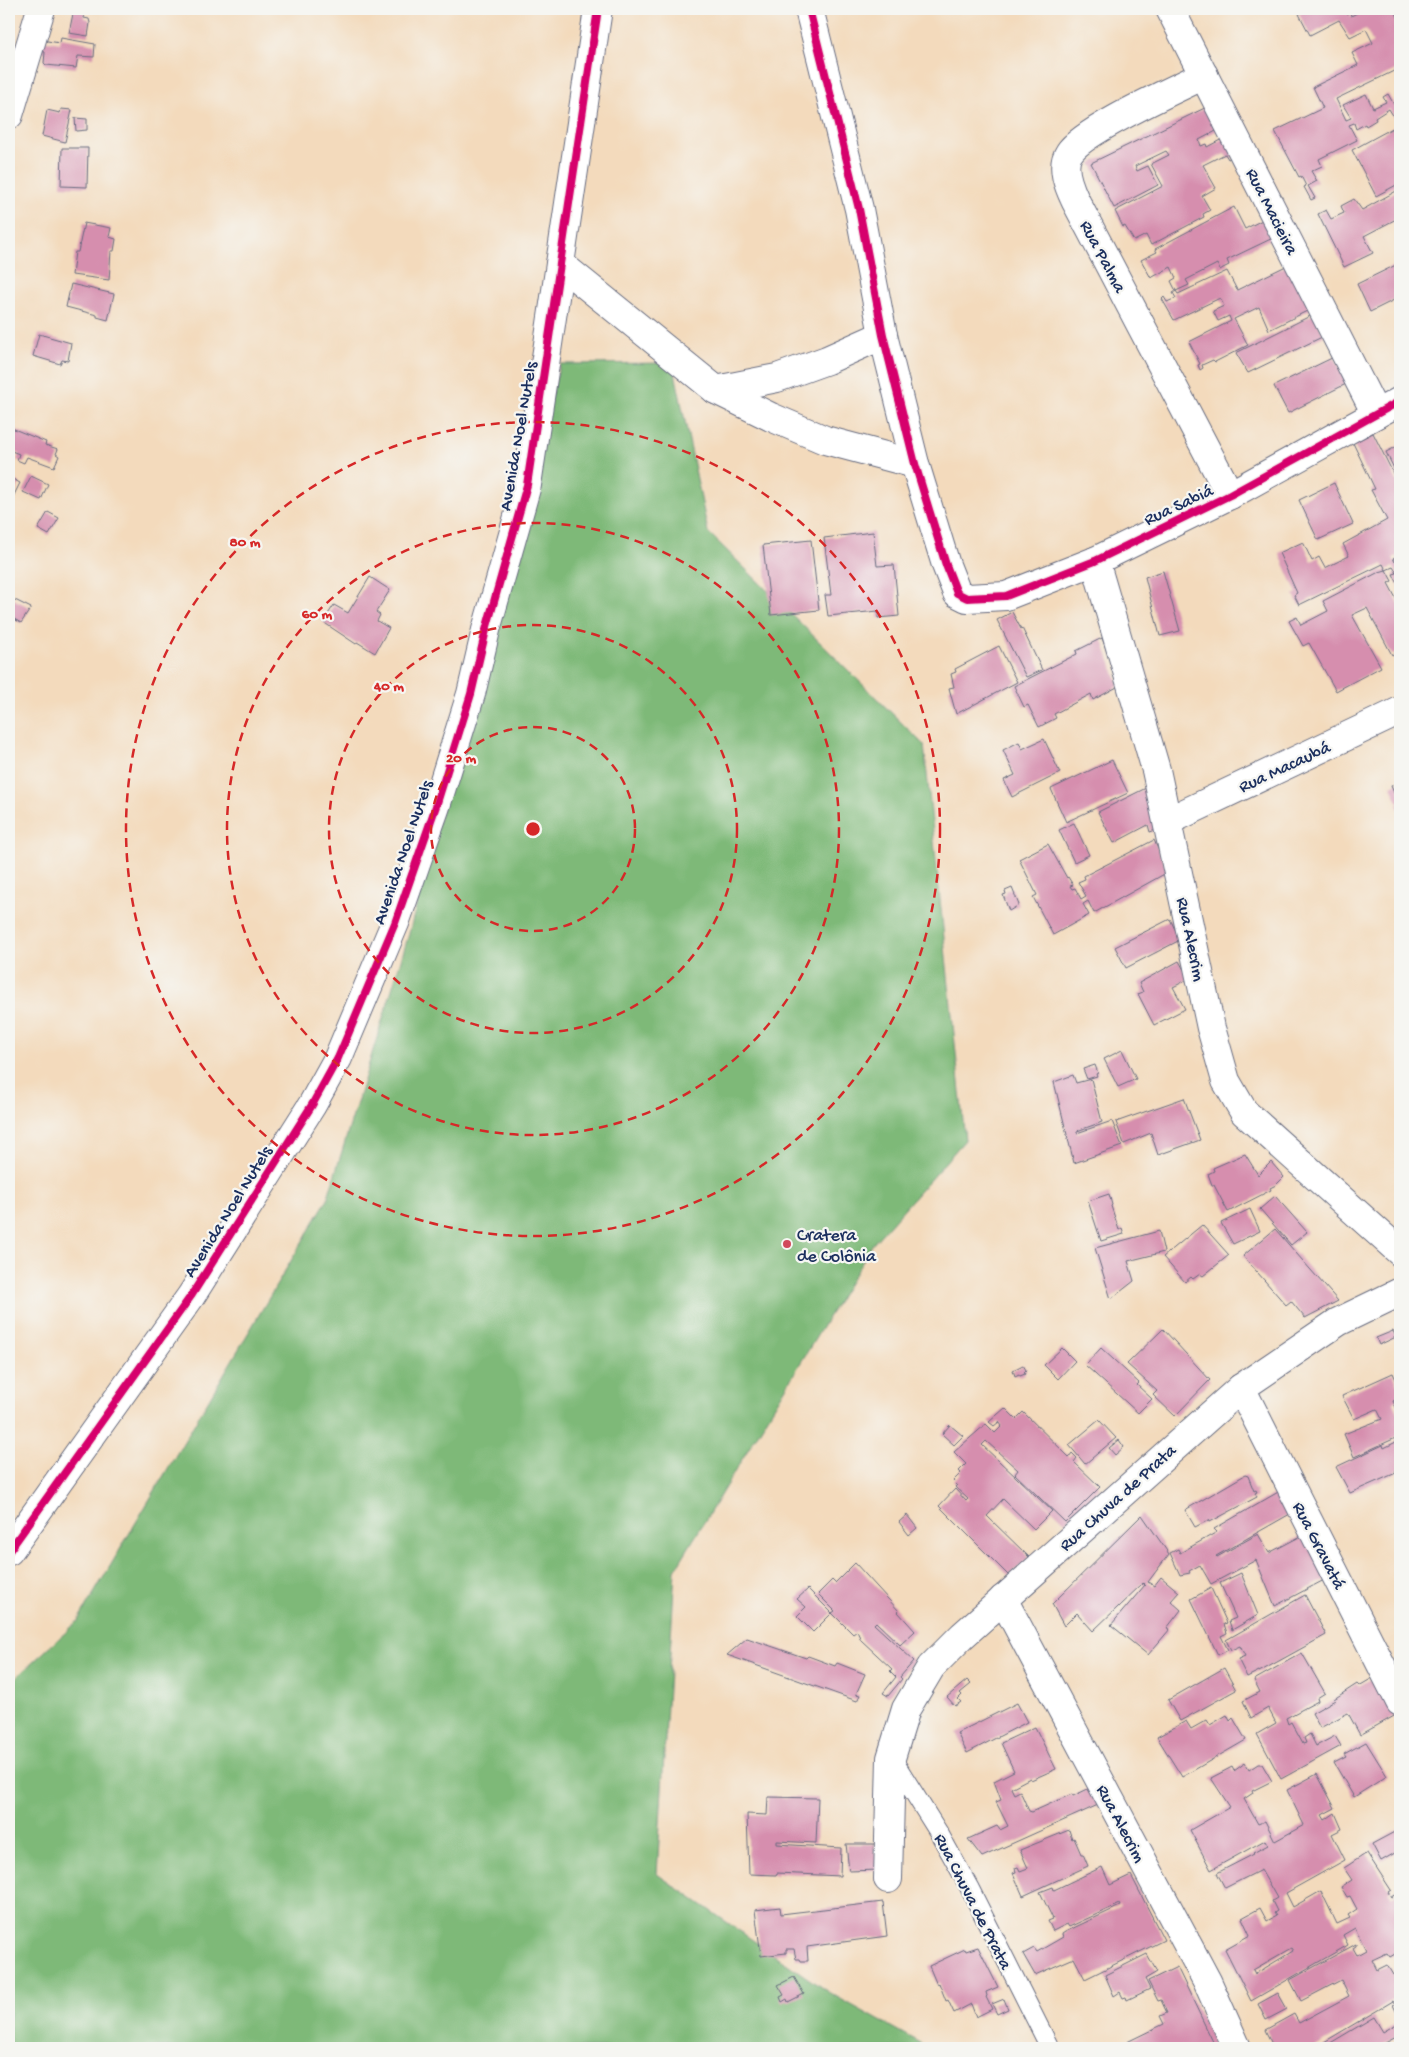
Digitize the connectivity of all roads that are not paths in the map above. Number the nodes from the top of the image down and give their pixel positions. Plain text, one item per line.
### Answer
1 (42, 9) edge
2 (598, 9) edge
3 (809, 9) edge
4 (1170, 9) edge
5 (1204, 75) junction
6 (9, 115) edge
7 (560, 264) junction
8 (883, 335) junction
9 (716, 390) junction
10 (1400, 401) edge
11 (1376, 414) junction
12 (916, 464) junction
13 (1230, 495) junction
14 (1095, 560) junction
15 (1400, 711) edge
16 (1168, 821) junction
17 (1400, 1252) edge
18 (1400, 1292) edge
19 (1241, 1388) junction
20 (9, 1551) edge
21 (1003, 1599) junction
22 (1400, 1702) edge
23 (891, 1758) junction
24 (888, 1879) dead end
25 (1050, 2048) edge
26 (1237, 2048) edge

1 - 6 street
2 - 7 street, Avenida Noel Nutels
3 - 8 street
4 - 5 street, Rua Macieira
5 - 11 street, Rua Macieira
5 - 13 street, Rua Palma
7 - 9 street
7 - 20 street, Avenida Noel Nutels
8 - 9 street
8 - 12 street
9 - 12 street
10 - 11 street, Rua Sabiá
11 - 13 street, Rua Sabiá
12 - 14 street, Rua Sabiá
13 - 14 street, Rua Sabiá
14 - 16 street, Rua Alecrim
15 - 16 street, Rua Macaubá
16 - 17 street, Rua Alecrim
18 - 19 street, Rua Chuva de Prata
19 - 21 street, Rua Chuva de Prata
19 - 22 street, Rua Gravatá
21 - 23 street, Rua Chuva de Prata
21 - 26 street, Rua Alecrim
23 - 24 street, Rua Chuva de Prata
23 - 25 lane, Rua Chuva de Prata

